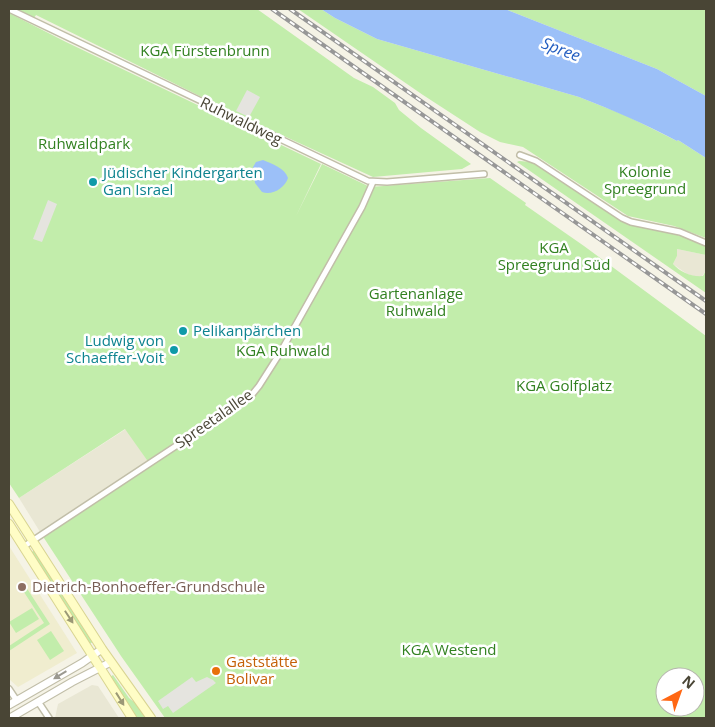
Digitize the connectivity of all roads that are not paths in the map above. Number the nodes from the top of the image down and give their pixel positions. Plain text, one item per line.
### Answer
1 (9, 9) edge
2 (520, 155) dead end
3 (484, 174) dead end
4 (373, 182) junction
5 (706, 243) edge
6 (9, 504) edge
7 (9, 524) edge
8 (32, 541) junction
9 (24, 547) junction
10 (102, 649) junction
11 (93, 655) junction
12 (111, 662) junction
13 (101, 668) junction
14 (9, 689) edge
15 (33, 692) junction
16 (17, 701) junction
17 (39, 703) junction
18 (9, 706) edge
19 (23, 712) junction
20 (10, 718) edge
21 (49, 718) edge
22 (132, 718) edge
23 (151, 718) edge

1 - 4 street, Ruhwaldweg
2 - 5 street
3 - 4 street, Ruhwaldweg
4 - 8 street, Spreetalallee
6 - 8 main road
7 - 9 main road
8 - 9 street, Spreetalallee
8 - 10 main road
9 -> 11 main road
10 - 11 street
10 - 12 main road
11 - 13 main road
11 -> 15 street
12 - 13 street
12 - 23 main road
13 - 17 street
13 -> 22 main road
14 - 16 street
15 - 16 street
15 - 17 street
16 - 18 street
16 - 19 street
17 - 19 street
17 - 21 street
19 - 20 street

